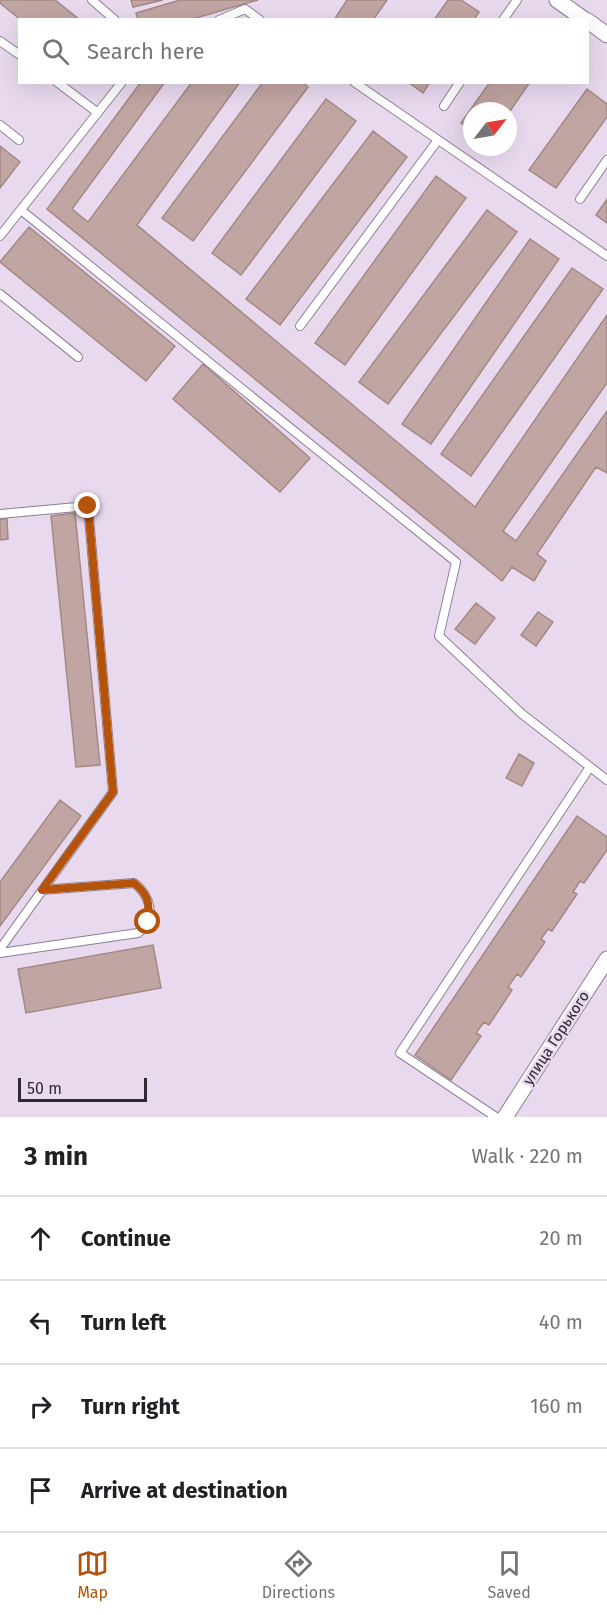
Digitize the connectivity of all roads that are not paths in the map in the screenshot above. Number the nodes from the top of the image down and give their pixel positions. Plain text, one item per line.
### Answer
1 (92, 0) edge
2 (516, 0) edge
3 (557, 0) edge
4 (113, 18) edge
5 (224, 18) edge
6 (257, 18) edge
7 (504, 18) edge
8 (583, 18) edge
9 (589, 22) edge
10 (607, 35) edge
11 (0, 41) edge
12 (18, 54) edge
13 (60, 84) edge
14 (120, 84) edge
15 (357, 84) edge
16 (459, 84) edge
17 (444, 106) dead end
18 (98, 113) junction
19 (0, 125) edge
20 (19, 140) dead end
21 (438, 140) junction
22 (607, 160) edge
23 (580, 199) dead end
24 (21, 210) junction
25 (0, 236) edge
26 (607, 256) edge
27 (0, 294) edge
28 (300, 326) dead end
29 (78, 357) dead end
30 (0, 514) edge
31 (590, 767) junction
32 (607, 780) edge
33 (42, 890) junction
34 (0, 949) edge
35 (0, 953) edge
36 (607, 959) edge
37 (496, 1117) edge
38 (505, 1117) edge

1 - 4 lane
2 - 7 lane
3 - 8 street
5 - 6 lane
9 - 10 street
11 - 12 lane
13 - 18 lane
14 - 18 lane
15 - 21 lane
16 - 17 lane
18 - 24 lane
19 - 20 lane
21 - 26 lane
21 - 28 lane
22 - 23 lane
24 - 25 lane
24 - 31 lane
27 - 29 lane
30 - 33 lane
31 - 32 lane
31 - 37 lane
33 - 34 lane
33 - 35 lane
36 - 38 street, улица Горького

